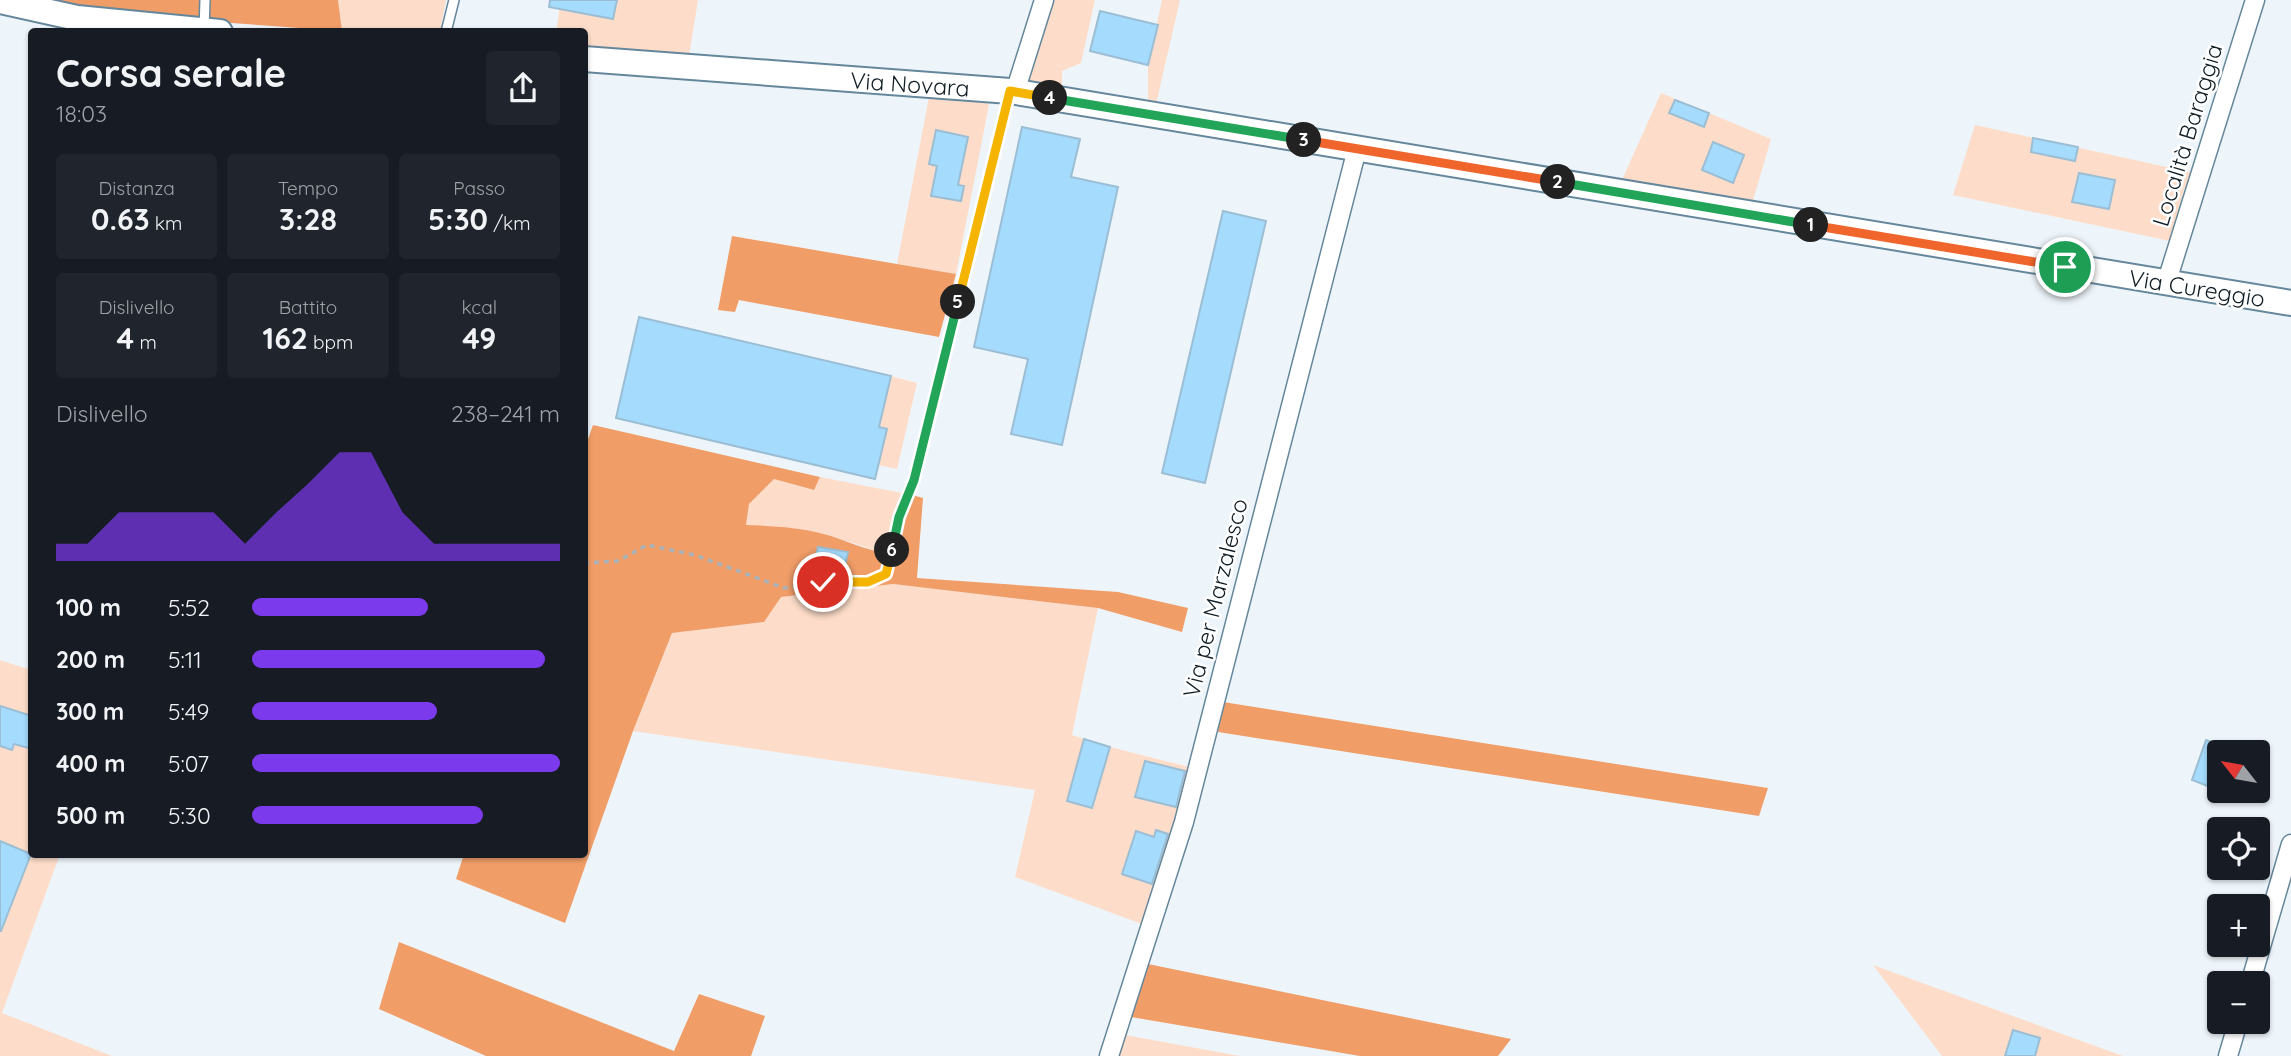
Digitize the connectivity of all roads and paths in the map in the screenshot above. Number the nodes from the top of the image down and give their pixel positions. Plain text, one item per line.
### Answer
1 (205, 0) edge
2 (454, 0) edge
3 (1044, 0) edge
4 (2255, 0) edge
5 (0, 1) edge
6 (160, 28) edge
7 (211, 28) edge
8 (447, 28) edge
9 (588, 59) edge
10 (1012, 92) junction
11 (1357, 149) junction
12 (2166, 284) junction
13 (2291, 303) edge
14 (914, 480) joint
15 (588, 563) edge
16 (2291, 844) edge
17 (2254, 971) edge
18 (2234, 1034) edge
19 (1109, 1056) edge
20 (2228, 1056) edge

1 - 7 lane
2 - 8 lane
3 - 10 street
4 - 12 street, Località Baraggia
5 - 6 main road
9 - 10 main road, Via Novara
10 - 11 main road, Via Novara
10 - 14 lane
11 - 12 main road, Via Cureggio
11 - 19 street, Via per Marzalesco
12 - 13 main road, Via Cureggio
14 - 15 path
16 - 17 street
18 - 20 street

